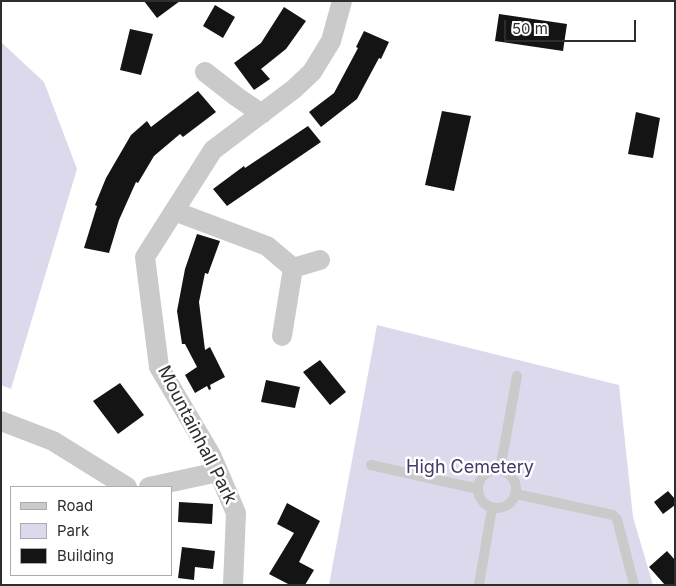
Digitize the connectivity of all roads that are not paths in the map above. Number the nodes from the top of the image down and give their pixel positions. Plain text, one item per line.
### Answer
1 (342, 1) edge
2 (205, 72) dead end
3 (262, 114) junction
4 (174, 211) junction
5 (320, 260) dead end
6 (293, 268) junction
7 (282, 336) dead end
8 (517, 376) dead end
9 (1, 421) edge
10 (371, 465) dead end
11 (500, 470) junction
12 (218, 472) junction
13 (125, 486) edge
14 (154, 486) edge
15 (478, 489) junction
16 (516, 494) junction
17 (492, 508) junction
18 (233, 585) edge
19 (479, 585) edge
20 (634, 585) edge

1 - 3 street, Mountainhall Park
2 - 3 street
3 - 4 street, Mountainhall Park
4 - 6 street
4 - 12 street, Mountainhall Park
5 - 6 street
6 - 7 street
8 - 11 lane
9 - 13 street
10 - 15 lane
11 - 15 lane
11 - 16 lane
12 - 14 street
12 - 18 street, Mountainhall Park
15 - 17 lane
16 - 17 lane
16 - 20 lane
17 - 19 lane

